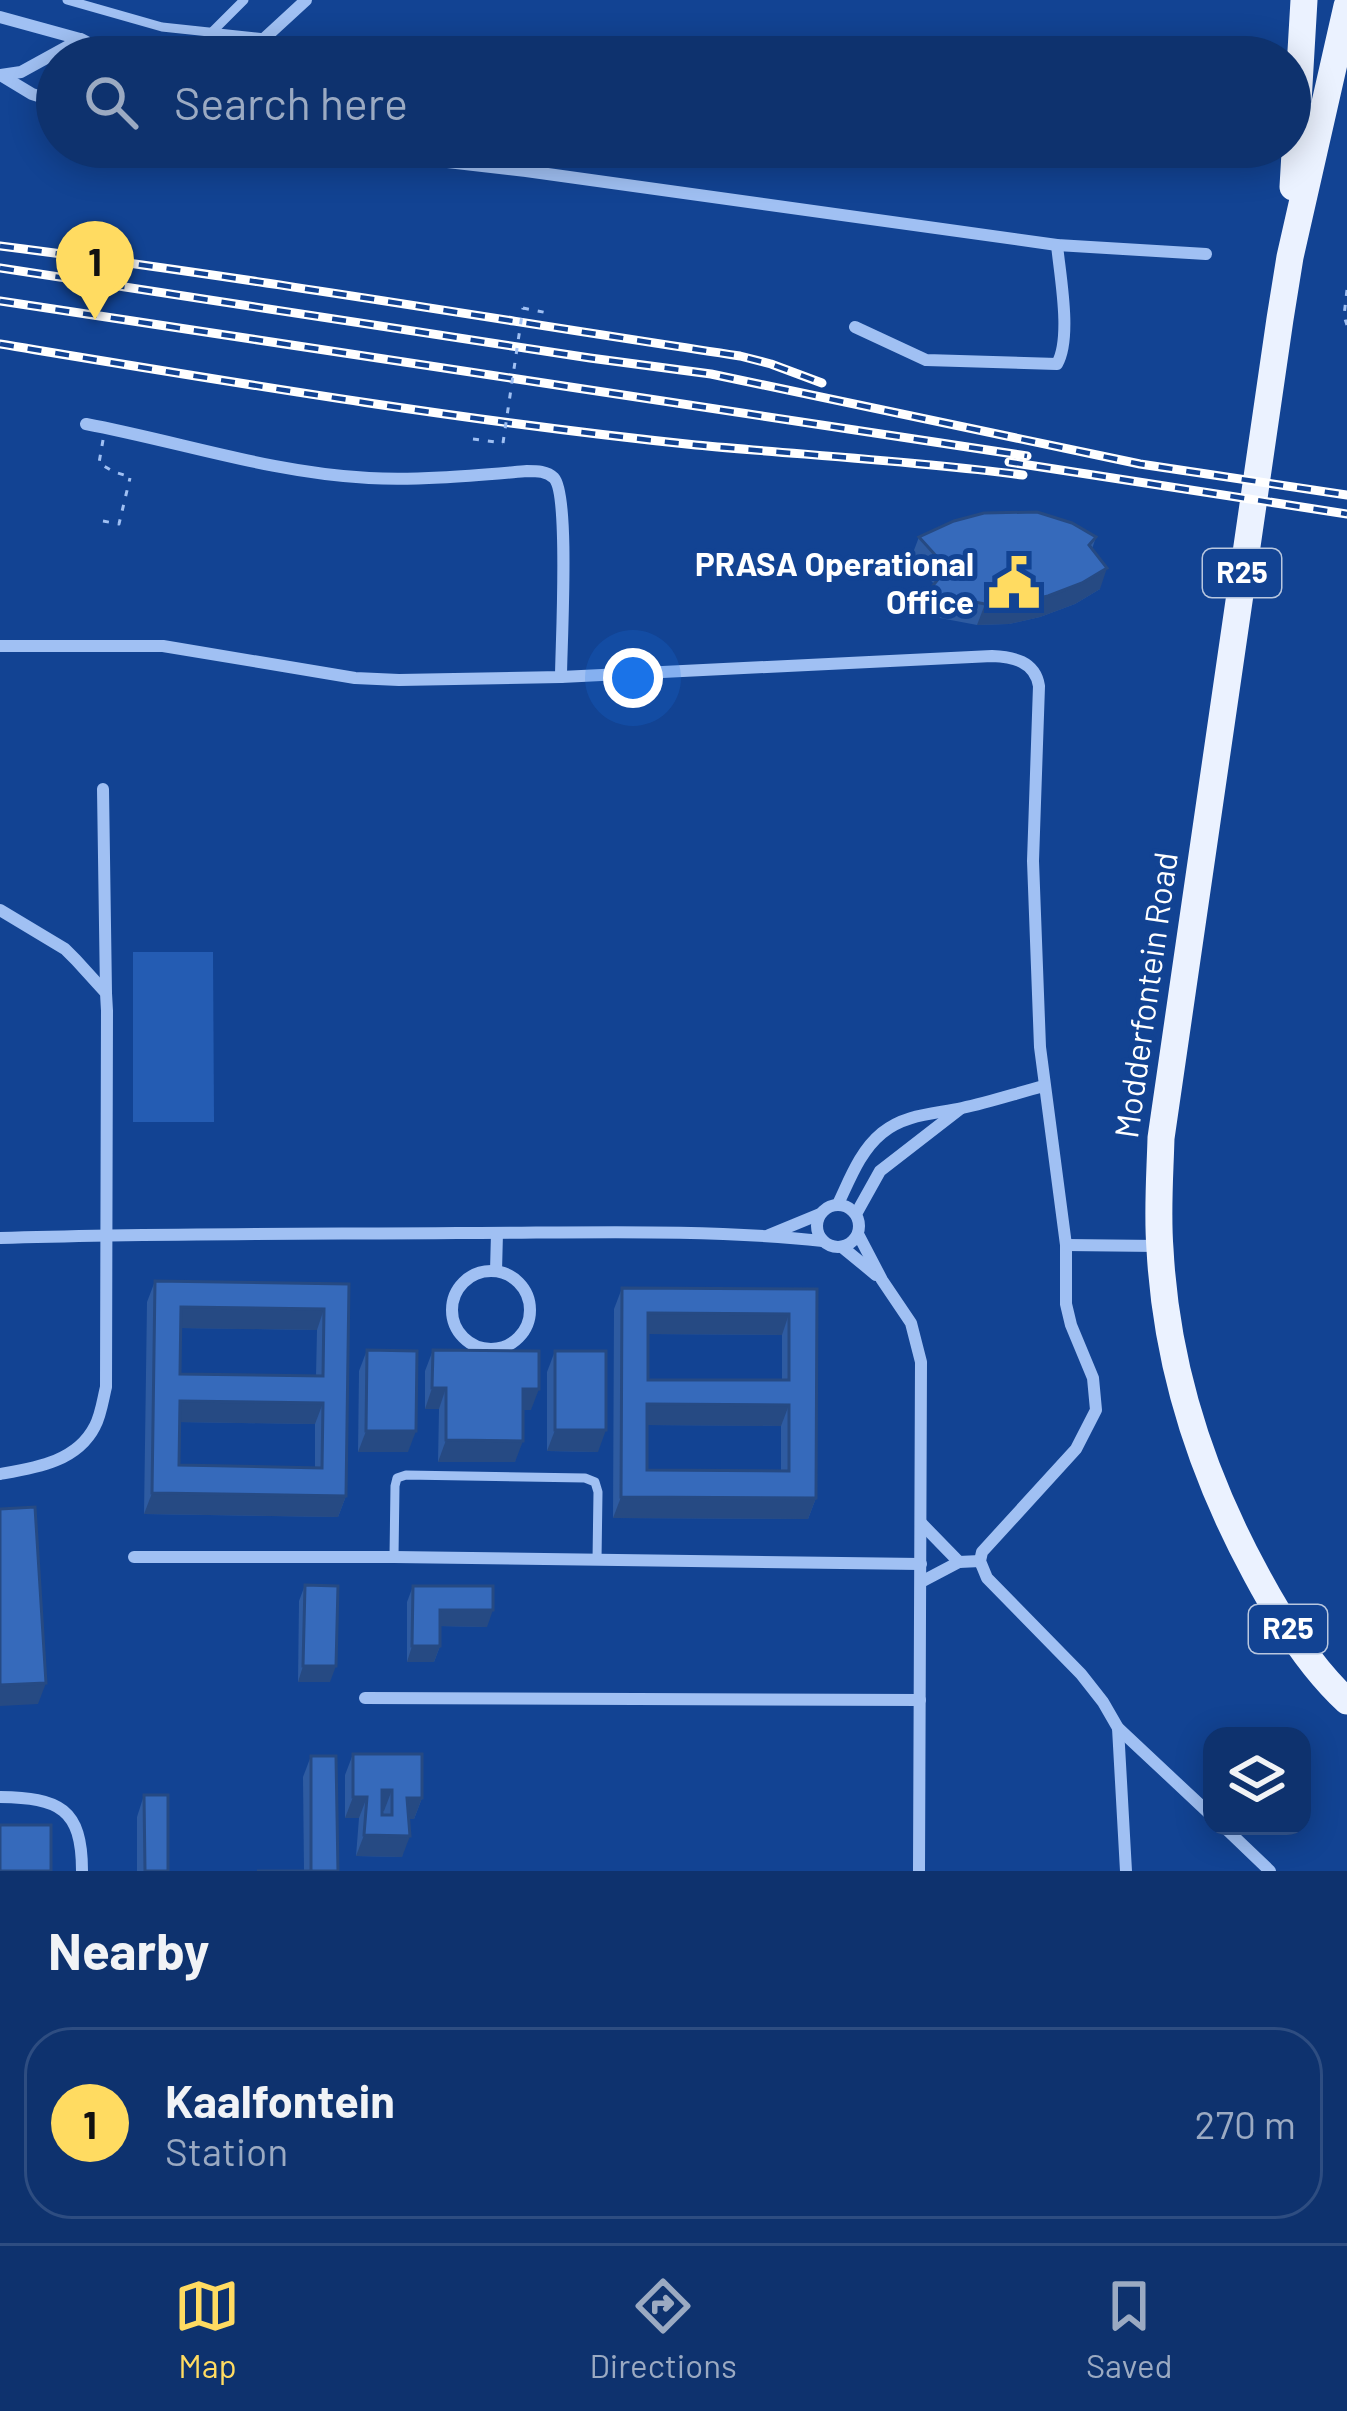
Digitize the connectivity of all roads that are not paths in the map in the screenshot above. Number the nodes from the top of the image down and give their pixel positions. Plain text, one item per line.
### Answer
1 (67, 0) edge
2 (244, 0) edge
3 (306, 0) edge
4 (1304, 0) edge
5 (1347, 6) edge
6 (0, 17) edge
7 (211, 33) junction
8 (70, 36) edge
9 (243, 36) edge
10 (267, 36) edge
11 (1302, 36) edge
12 (36, 64) edge
13 (0, 75) edge
14 (36, 95) edge
15 (1311, 165) edge
16 (500, 168) edge
17 (1295, 168) edge
18 (1310, 168) edge
19 (1057, 244) junction
20 (1207, 254) dead end
21 (1290, 257) junction
22 (855, 326) dead end
23 (86, 424) dead end
24 (0, 646) edge
25 (561, 677) junction
26 (103, 789) dead end
27 (0, 910) edge
28 (106, 993) junction
29 (1044, 1086) junction
30 (961, 1108) junction
31 (882, 1133) junction
32 (899, 1155) junction
33 (838, 1204) junction
34 (820, 1214) junction
35 (856, 1214) junction
36 (497, 1233) junction
37 (106, 1234) junction
38 (858, 1234) junction
39 (768, 1235) junction
40 (0, 1238) edge
41 (823, 1240) junction
42 (1066, 1246) junction
43 (1159, 1246) junction
44 (842, 1247) junction
45 (496, 1271) junction
46 (882, 1280) junction
47 (0, 1474) edge
48 (922, 1524) junction
49 (134, 1557) dead end
50 (394, 1557) junction
51 (597, 1560) junction
52 (959, 1562) junction
53 (980, 1562) junction
54 (921, 1564) junction
55 (921, 1582) junction
56 (364, 1698) dead end
57 (920, 1700) junction
58 (1347, 1701) edge
59 (1118, 1728) junction
60 (0, 1797) edge
61 (1203, 1808) edge
62 (1232, 1835) edge
63 (82, 1871) edge
64 (919, 1871) edge
65 (1126, 1871) edge
66 (1270, 1871) edge

1 - 7 lane
2 - 7 lane
3 - 10 street
4 - 11 main road, Modderfontein Road / R25
5 - 15 main road, Modderfontein Road / R25
6 - 8 street
7 - 9 lane
12 - 13 street
13 - 14 street
16 - 19 street
17 - 21 main road, Modderfontein Road / R25
18 - 21 main road, Modderfontein Road / R25
19 - 20 street
19 - 22 street
21 - 43 main road, Modderfontein Road / R25
23 - 25 street
24 - 25 street
25 - 29 street
26 - 28 street
27 - 28 street
28 - 37 street
29 - 30 street
29 - 42 street
30 - 31 street
30 - 32 street
31 - 32 street
31 - 33 street
32 - 35 street
33 - 34 street
33 - 35 street
34 - 39 street
34 - 41 street
35 - 38 street
36 - 37 street
36 - 39 street
36 - 45 street
37 - 40 street
37 - 47 street
38 - 44 street
38 - 46 street
39 - 41 street
41 - 44 street
42 - 43 street
42 - 53 street
43 - 58 main road, Modderfontein Road / R25
44 - 46 street
45 - 45 street
46 - 48 street
48 - 52 street
48 - 54 street
49 - 50 street
50 - 51 street
50 - 51 lane
51 - 54 street
52 - 53 street
52 - 55 street
53 - 59 street
54 - 55 street
55 - 57 street
56 - 57 street
57 - 64 street
59 - 61 street
59 - 65 street
60 - 63 street
62 - 66 street

